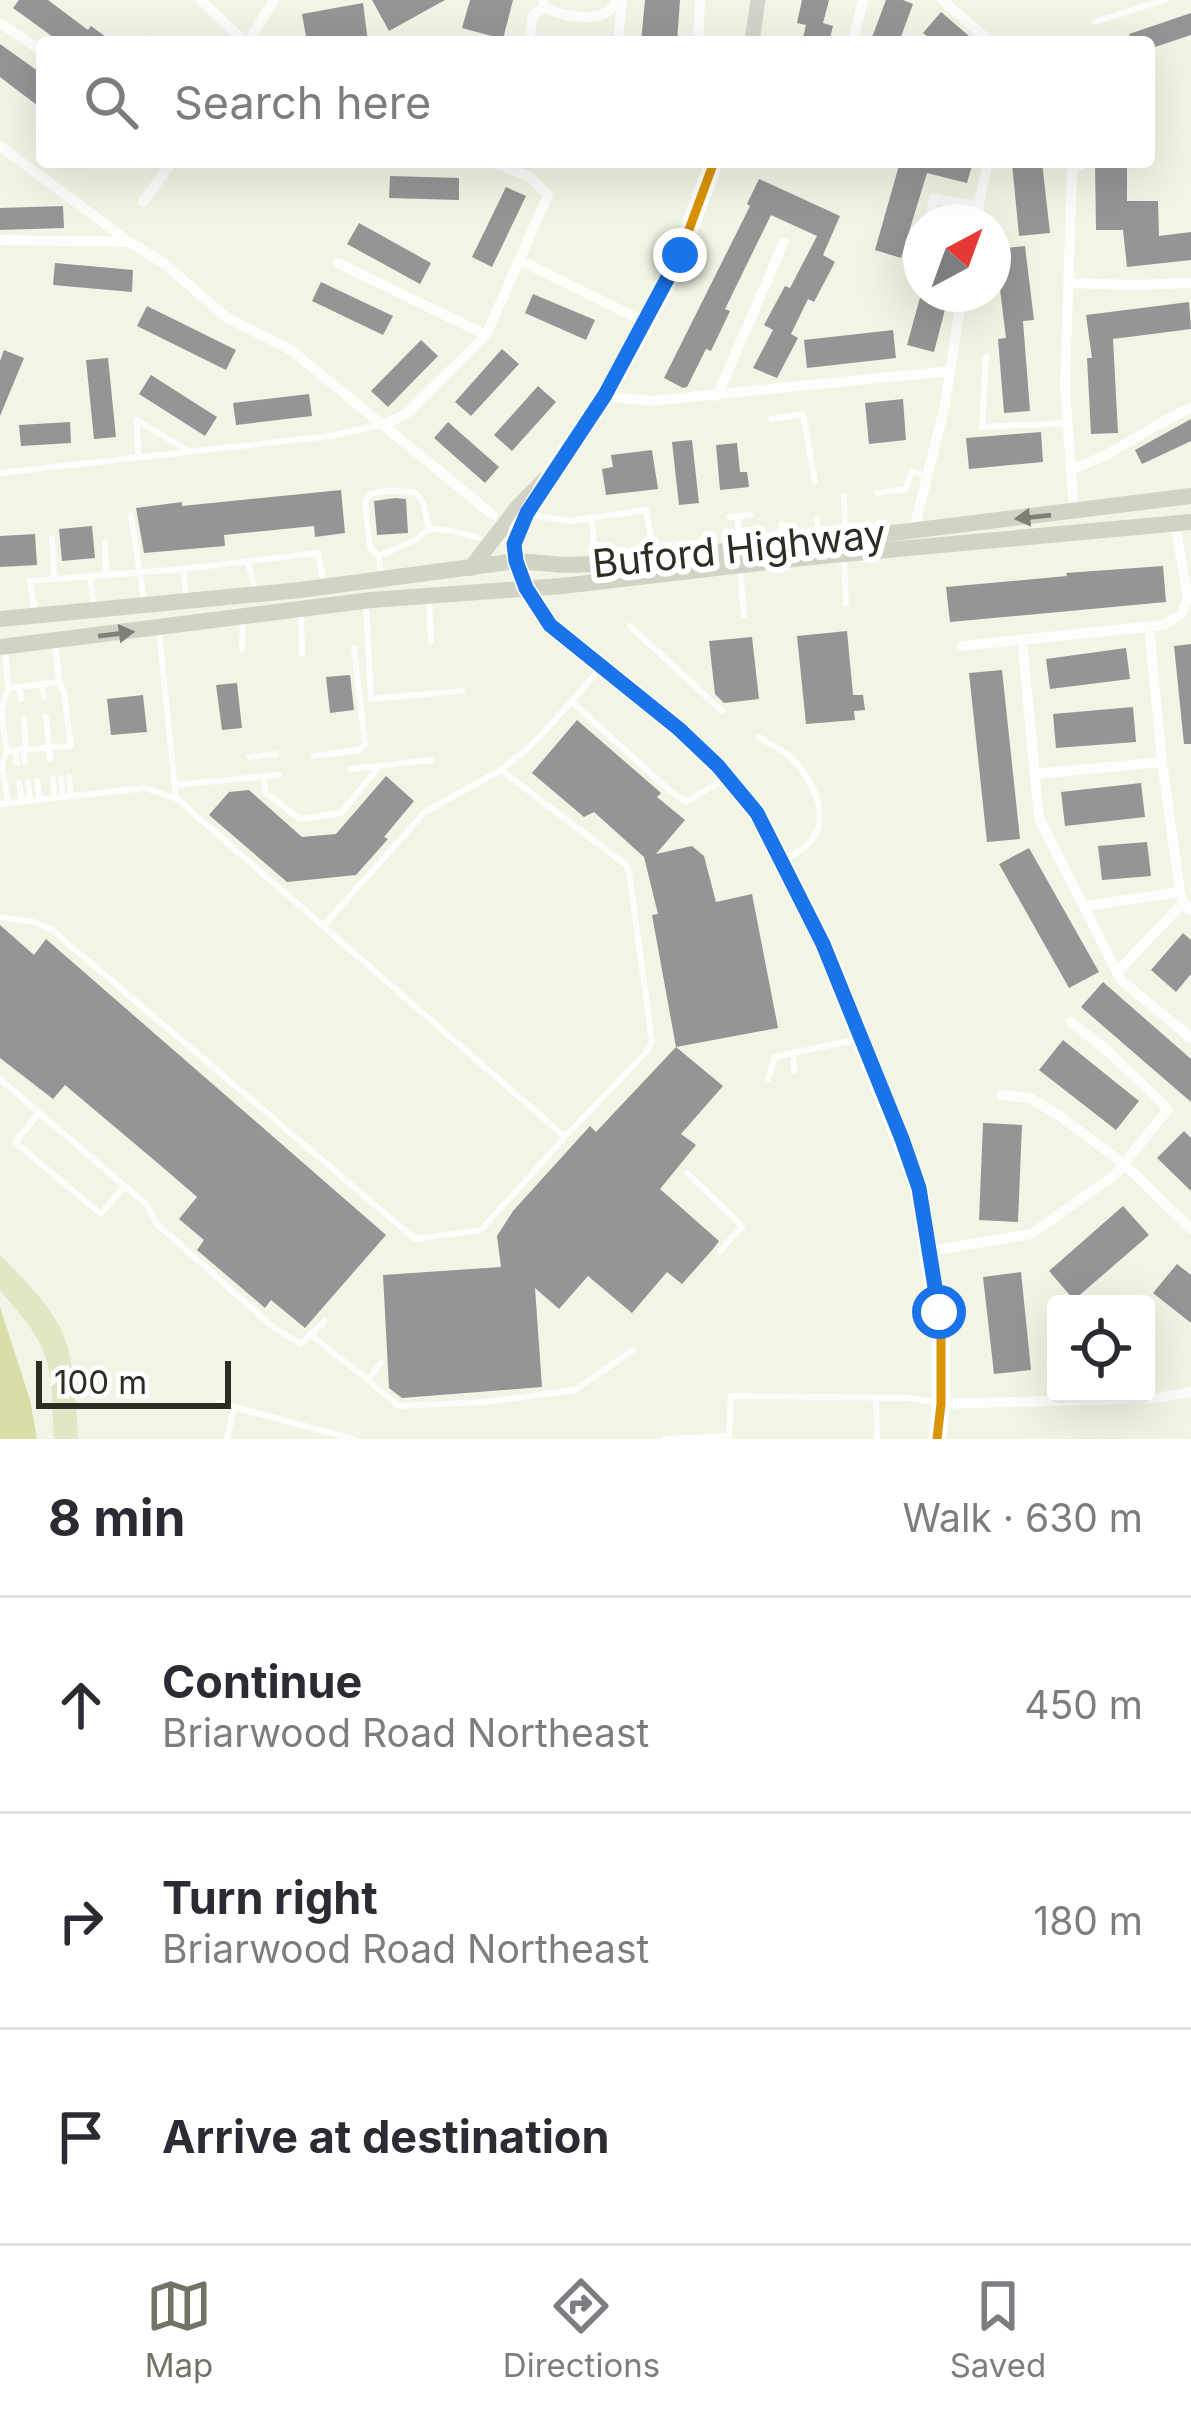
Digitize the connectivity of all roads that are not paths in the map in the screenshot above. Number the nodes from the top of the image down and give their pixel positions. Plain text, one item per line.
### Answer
1 (201, 0) edge
2 (274, 0) edge
3 (621, 0) edge
4 (700, 0) edge
5 (758, 0) edge
6 (863, 0) edge
7 (942, 0) edge
8 (1165, 0) edge
9 (543, 4) edge
10 (1094, 22) dead end
11 (0, 23) edge
12 (240, 36) edge
13 (250, 36) edge
14 (530, 36) edge
15 (618, 36) edge
16 (698, 36) edge
17 (753, 36) edge
18 (854, 36) edge
19 (984, 36) edge
20 (36, 47) edge
21 (0, 146) edge
22 (168, 168) edge
23 (507, 168) edge
24 (713, 168) edge
25 (987, 168) edge
26 (1075, 168) edge
27 (143, 202) dead end
28 (933, 204) edge
29 (964, 204) edge
30 (980, 204) edge
31 (0, 240) edge
32 (130, 242) junction
33 (784, 242) dead end
34 (519, 260) junction
35 (338, 263) dead end
36 (1069, 283) junction
37 (1191, 283) edge
38 (959, 312) edge
39 (645, 322) junction
40 (486, 335) junction
41 (986, 357) dead end
42 (950, 371) junction
43 (605, 395) junction
44 (717, 397) junction
45 (1191, 408) edge
46 (771, 419) dead end
47 (1068, 423) junction
48 (385, 424) junction
49 (191, 453) junction
50 (138, 458) junction
51 (1071, 469) junction
52 (554, 471) junction
53 (0, 473) edge
54 (928, 477) junction
55 (815, 482) dead end
56 (877, 494) dead end
57 (844, 496) dead end
58 (1191, 496) edge
59 (1074, 512) junction
60 (527, 513) junction
61 (493, 514) dead end
62 (131, 515) dead end
63 (751, 515) dead end
64 (739, 516) junction
65 (592, 517) junction
66 (729, 517) dead end
67 (817, 520) dead end
68 (1183, 523) edge
69 (782, 524) dead end
70 (429, 529) junction
71 (914, 530) junction
72 (479, 538) dead end
73 (52, 539) dead end
74 (105, 542) dead end
75 (819, 542) junction
76 (779, 545) junction
77 (844, 546) junction
78 (379, 556) junction
79 (654, 557) junction
80 (739, 557) junction
81 (516, 561) junction
82 (248, 562) junction
83 (595, 564) junction
84 (471, 568) junction
85 (183, 569) junction
86 (138, 573) junction
87 (106, 576) junction
88 (90, 577) junction
89 (54, 579) junction
90 (381, 579) junction
91 (325, 587) junction
92 (526, 588) junction
93 (256, 594) junction
94 (429, 594) junction
95 (187, 601) junction
96 (366, 601) junction
97 (846, 604) dead end
98 (144, 606) junction
99 (94, 608) junction
100 (301, 609) junction
101 (744, 614) dead end
102 (35, 616) junction
103 (243, 617) junction
104 (0, 619) edge
105 (630, 626) dead end
106 (1149, 627) junction
107 (158, 628) junction
108 (1022, 639) junction
109 (55, 642) junction
110 (431, 642) dead end
111 (962, 646) dead end
112 (2, 647) edge
113 (242, 649) dead end
114 (354, 649) dead end
115 (302, 653) dead end
116 (601, 668) junction
117 (59, 682) junction
118 (41, 684) junction
119 (19, 687) junction
120 (8, 688) junction
121 (462, 691) dead end
122 (44, 697) dead end
123 (21, 699) dead end
124 (572, 701) junction
125 (722, 711) dead end
126 (46, 717) dead end
127 (24, 719) dead end
128 (759, 737) dead end
129 (57, 747) junction
130 (21, 750) junction
131 (276, 754) dead end
132 (314, 756) dead end
133 (249, 757) dead end
134 (432, 760) dead end
135 (1162, 762) junction
136 (379, 766) junction
137 (350, 769) dead end
138 (501, 770) junction
139 (1036, 774) junction
140 (279, 775) dead end
141 (263, 777) junction
142 (727, 777) junction
143 (175, 785) junction
144 (63, 797) junction
145 (177, 799) junction
146 (30, 800) junction
147 (4, 803) edge
148 (782, 860) junction
149 (1184, 902) edge
150 (1084, 906) junction
151 (0, 917) edge
152 (323, 926) junction
153 (1117, 972) junction
154 (1071, 1022) dead end
155 (862, 1038) junction
156 (1191, 1038) edge
157 (793, 1053) junction
158 (794, 1070) dead end
159 (0, 1079) edge
160 (769, 1079) dead end
161 (1001, 1095) dead end
162 (39, 1113) junction
163 (566, 1137) junction
164 (1123, 1163) junction
165 (687, 1173) dead end
166 (125, 1186) junction
167 (1191, 1229) edge
168 (930, 1251) junction
169 (720, 1252) dead end
170 (325, 1321) dead end
171 (312, 1336) junction
172 (633, 1350) dead end
173 (381, 1363) dead end
174 (368, 1380) junction
175 (1191, 1392) edge
176 (876, 1398) junction
177 (220, 1402) dead end
178 (941, 1404) junction
179 (234, 1407) junction
180 (227, 1439) edge
181 (354, 1439) edge
182 (665, 1439) edge
183 (878, 1439) edge
184 (937, 1439) edge

1 - 12 street
2 - 13 street
3 - 9 street
3 - 15 street
4 - 16 street
5 - 17 street
6 - 18 street
7 - 19 street
8 - 10 lane
9 - 14 street
11 - 20 street
21 - 32 street
22 - 27 street
23 - 34 street
24 - 39 street
25 - 30 street
26 - 36 street
28 - 29 street
31 - 32 street
32 - 48 street
33 - 44 street
34 - 39 street
34 - 40 street
35 - 40 street
36 - 37 street
36 - 47 street
38 - 42 street
39 - 43 street
40 - 48 street
41 - 47 lane
42 - 44 street
42 - 54 street
43 - 44 street
43 - 52 street
45 - 51 street
46 - 55 lane
47 - 51 street
48 - 49 lane
48 - 61 street
49 - 50 lane
49 - 50 lane
50 - 53 lane
51 - 59 street
52 - 60 street
52 - 84 main road
54 - 56 lane
54 - 71 street
57 - 77 lane
58 - 59 main road, Buford Highway
59 -> 71 main road, Buford Highway
60 - 65 lane
60 - 81 street
62 - 86 lane
63 - 64 lane
64 - 66 lane
64 - 80 lane
65 - 79 lane
65 - 83 lane
67 - 75 lane
68 - 77 main road, Buford Highway
68 - 106 street
69 - 76 lane
70 - 72 lane
70 - 78 lane
70 - 78 lane
71 - 77 main road, Buford Highway
73 - 89 lane
74 - 87 lane
75 - 76 main road, Buford Highway
75 - 77 main road, Buford Highway
76 - 80 main road, Buford Highway
77 - 80 main road, Buford Highway
77 - 97 lane
78 - 90 lane
79 - 80 main road, Buford Highway
79 - 83 main road, Buford Highway
80 - 92 main road, Buford Highway
80 - 101 lane
81 - 83 main road, Buford Highway
81 - 84 main road, Buford Highway
81 - 92 street
82 - 85 lane
82 - 91 lane
82 - 93 lane
84 - 90 main road, Buford Highway
85 - 86 lane
85 - 95 lane
86 - 87 lane
86 - 98 lane
87 - 88 lane
88 - 89 lane
88 - 99 lane
89 - 102 lane
90 - 91 main road, Buford Highway
91 - 93 main road, Buford Highway
92 - 94 main road, Buford Highway
92 - 116 street
93 - 95 main road, Buford Highway
94 - 96 main road, Buford Highway
94 - 110 lane
95 - 98 main road, Buford Highway
96 - 100 main road, Buford Highway
96 - 121 lane
98 - 99 main road, Buford Highway
99 - 102 main road, Buford Highway
100 - 103 main road, Buford Highway
100 - 115 lane
102 - 104 main road, Buford Highway
103 - 107 main road, Buford Highway
103 - 113 lane
105 - 125 lane
106 - 108 street
106 - 135 street
109 -> 107 main road, Buford Highway
107 - 143 lane
108 - 111 street
108 - 139 street
109 - 112 main road, Buford Highway
109 - 117 lane
112 - 120 lane
114 - 132 lane
116 - 124 lane
116 - 142 street
117 - 118 lane
117 - 129 lane
118 - 119 lane
118 - 122 lane
119 - 120 lane
119 - 123 lane
120 - 130 lane
124 - 138 lane
124 - 142 lane
126 - 129 lane
127 - 130 lane
128 - 148 lane
129 - 129 lane
129 - 130 lane
130 - 130 lane
130 - 147 lane
131 - 133 lane
134 - 136 lane
135 - 139 street
135 - 149 street
136 - 137 lane
136 - 141 lane
138 - 152 lane
138 - 163 lane
139 - 150 street
140 - 141 lane
141 - 143 lane
142 - 148 street
143 - 145 lane
144 - 144 lane
144 - 145 lane
144 - 146 lane
145 - 152 lane
146 - 146 lane
146 - 147 lane
148 - 155 street
149 - 150 street
149 - 153 street
150 - 153 street
151 - 163 lane
152 - 163 lane
153 - 156 street
154 - 164 street
155 - 157 lane
155 - 168 street
157 - 158 lane
157 - 160 lane
159 - 162 lane
161 - 164 street
162 - 166 lane
162 - 166 lane
164 - 167 street
164 - 168 street
165 - 169 lane
166 - 171 lane
168 - 178 street
170 - 171 lane
171 - 174 lane
172 - 174 lane
173 - 174 lane
175 - 178 street
176 - 178 lane
176 - 182 lane
176 - 183 lane
177 - 179 lane
178 - 184 street
179 - 180 lane
179 - 181 lane

